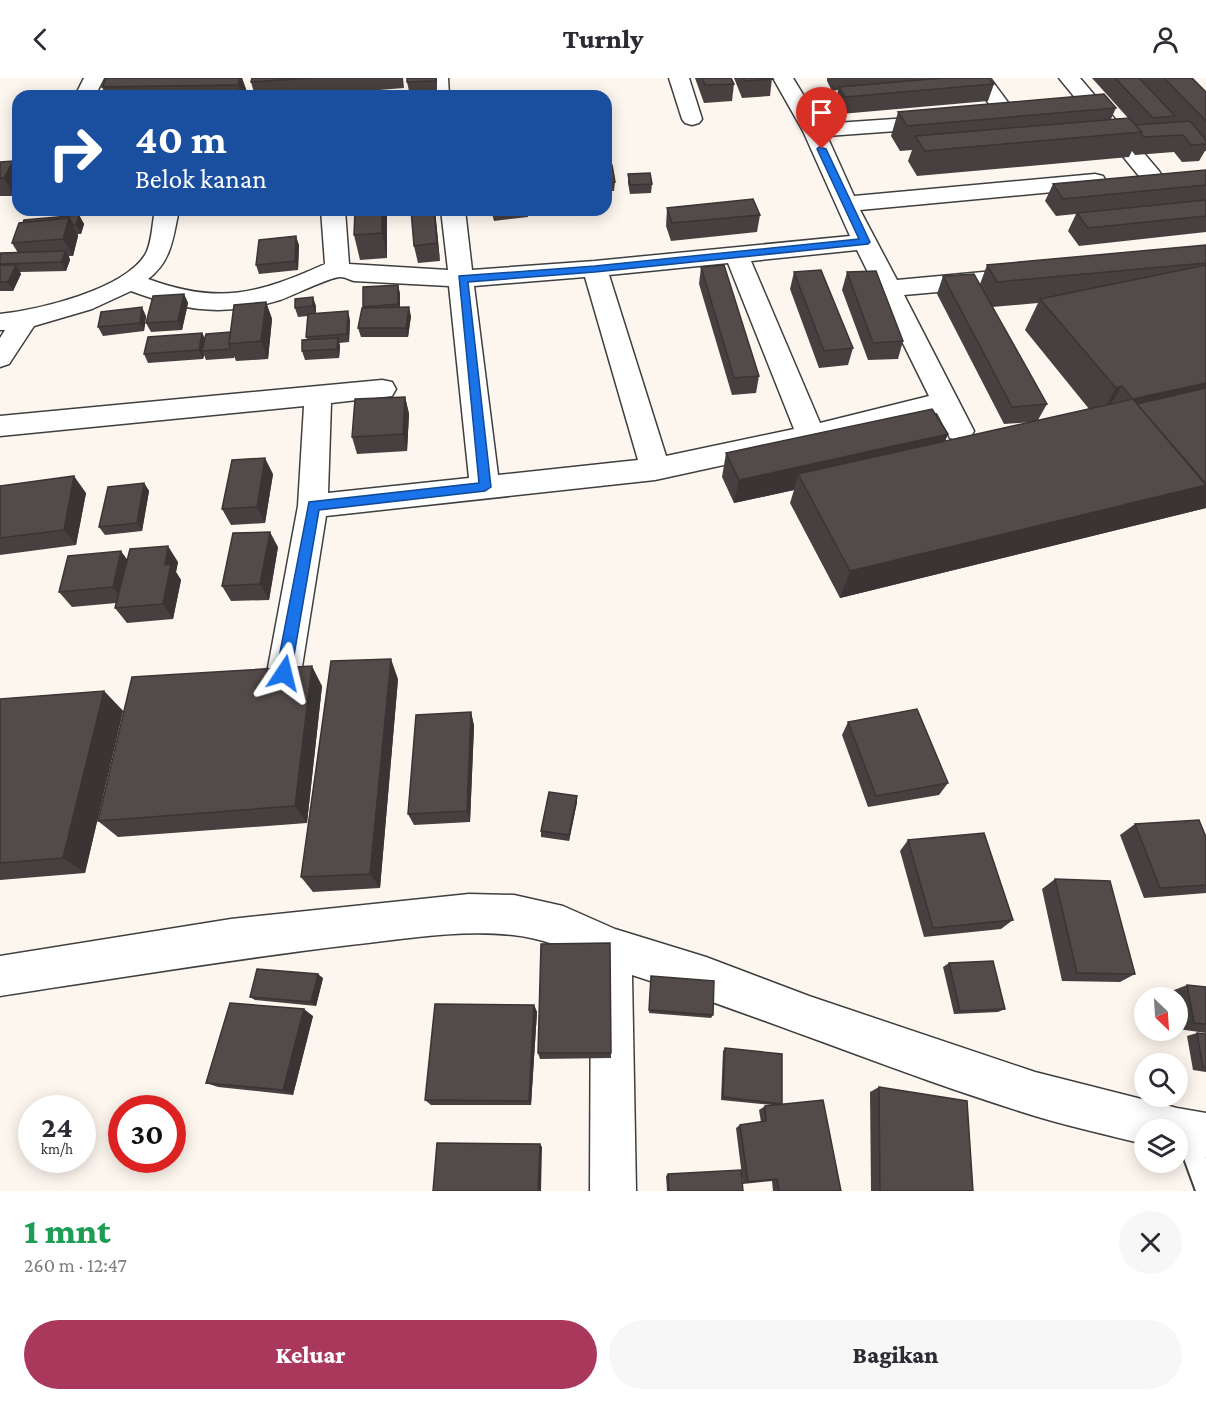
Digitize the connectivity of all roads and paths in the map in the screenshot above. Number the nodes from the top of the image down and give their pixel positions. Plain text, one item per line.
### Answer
1 (679, 78) edge
2 (783, 78) edge
3 (980, 78) edge
4 (1069, 78) edge
5 (1095, 109) junction
6 (1073, 111) edge
7 (1029, 114) edge
8 (1008, 116) junction
9 (985, 118) edge
10 (692, 119) dead end
11 (962, 120) edge
12 (814, 131) junction
13 (846, 204) junction
14 (166, 216) edge
15 (333, 216) edge
16 (454, 216) edge
17 (865, 242) junction
18 (737, 255) junction
19 (337, 268) junction
20 (595, 269) junction
21 (1053, 273) edge
22 (462, 279) junction
23 (129, 281) junction
24 (889, 289) junction
25 (12, 322) edge
26 (0, 358) edge
27 (382, 389) dead end
28 (318, 396) junction
29 (945, 401) junction
30 (0, 426) edge
31 (960, 431) dead end
32 (811, 435) junction
33 (655, 469) junction
34 (485, 487) junction
35 (313, 506) junction
36 (284, 673) edge
37 (611, 948) junction
38 (0, 976) edge
39 (1137, 1119) edge
40 (1188, 1137) edge
41 (1206, 1188) edge
42 (613, 1191) edge

1 - 10 street
2 - 12 street
3 - 8 street
4 - 5 street
5 - 6 street
5 - 13 street
7 - 8 street
8 - 9 street
11 - 12 street
12 - 13 street
13 - 17 street
14 - 23 street
15 - 19 street
16 - 22 street
17 - 18 street
17 - 24 street
18 - 20 street
18 - 32 street
19 - 22 street
19 - 23 street
20 - 22 street
20 - 33 street
21 - 24 street
22 - 34 street
23 - 25 street
24 - 29 street
25 - 26 street
27 - 28 street
28 - 30 street
28 - 35 street
29 - 31 street
29 - 32 street
32 - 33 street
33 - 34 street
34 - 35 street
35 - 36 street
37 - 38 street
37 - 39 street
37 - 42 street
40 - 41 lane

